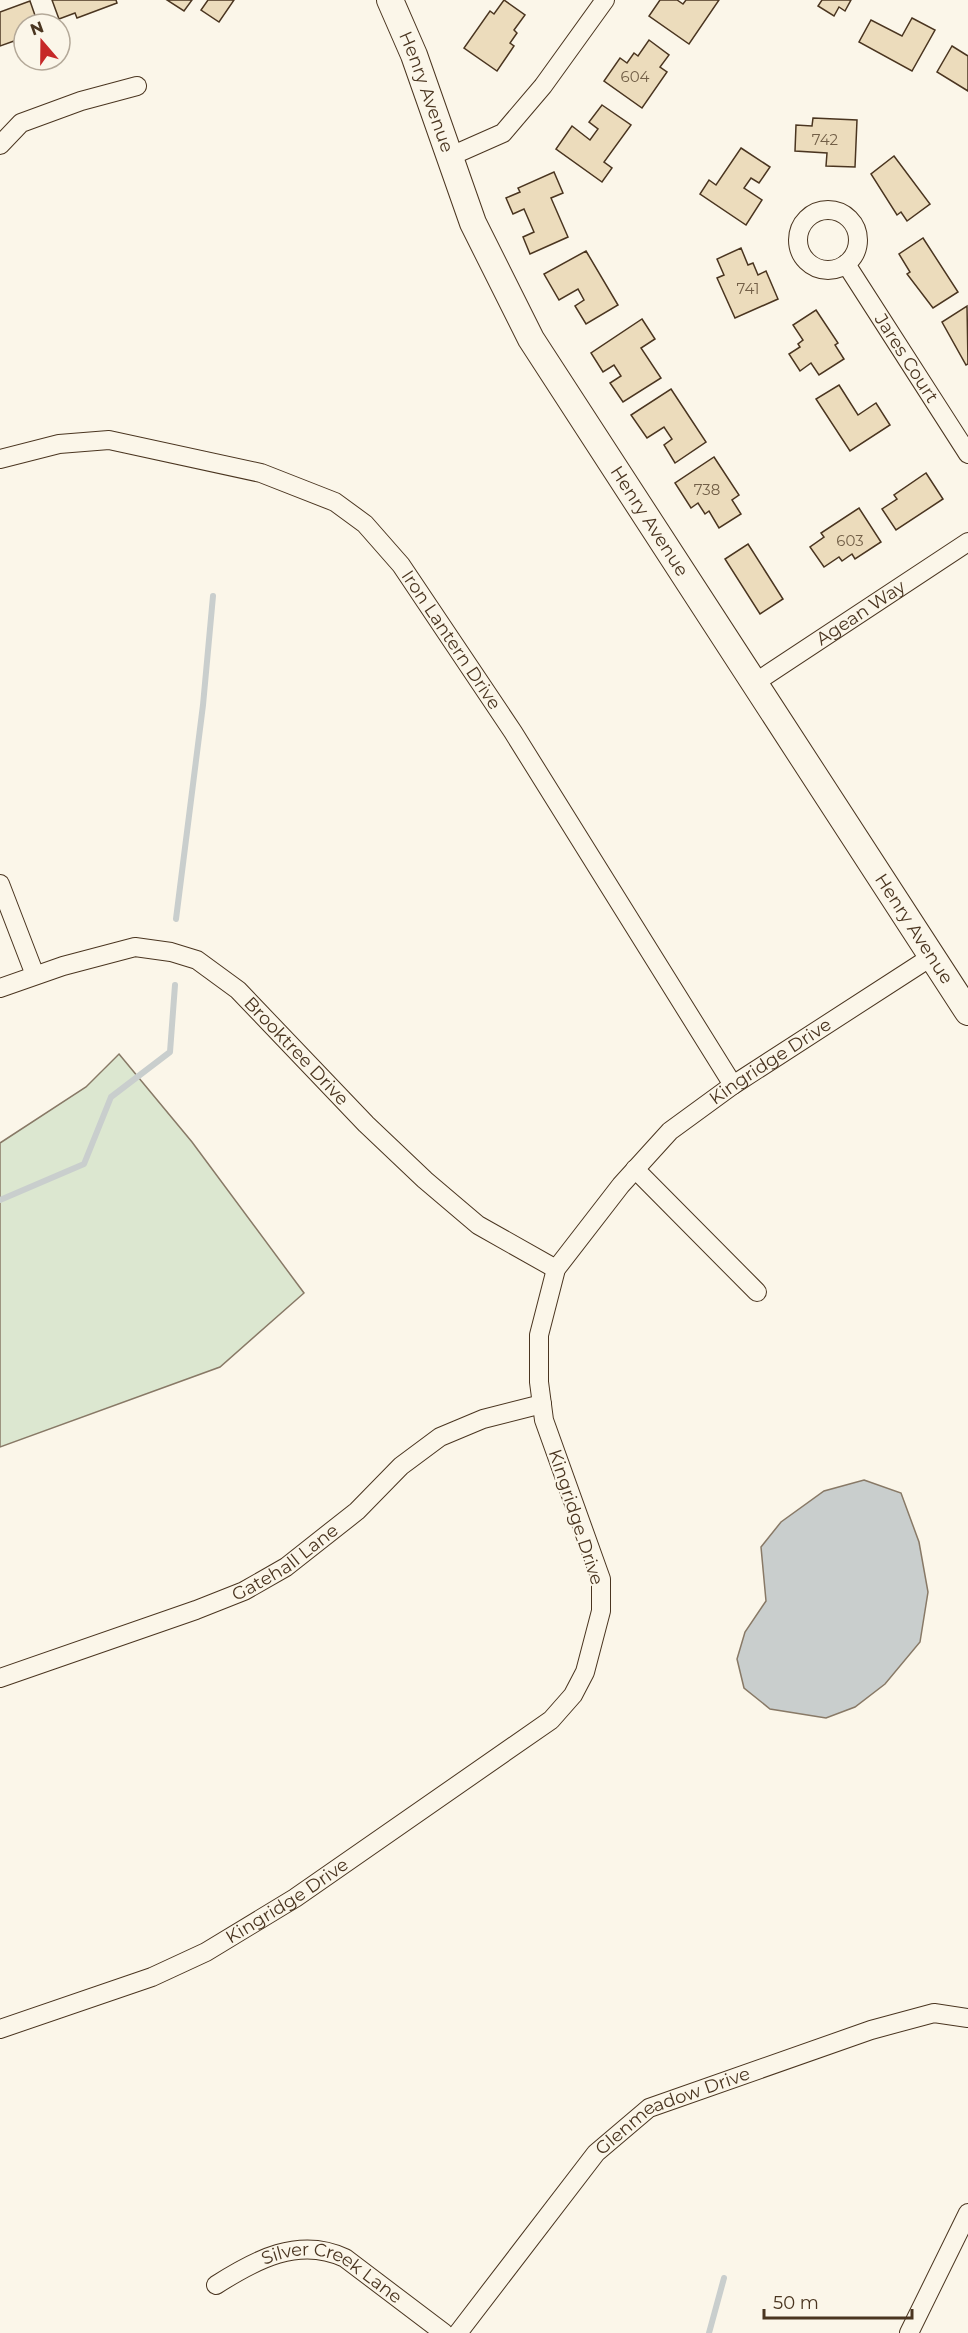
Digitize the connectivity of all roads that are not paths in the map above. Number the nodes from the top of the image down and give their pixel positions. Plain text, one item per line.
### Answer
1 (390, 0) edge
2 (605, 0) edge
3 (137, 86) dead end
4 (0, 145) edge
5 (451, 156) junction
6 (846, 264) dead end
7 (968, 454) edge
8 (0, 459) edge
9 (968, 542) edge
10 (753, 684) junction
11 (0, 884) edge
12 (931, 957) junction
13 (35, 975) junction
14 (0, 988) edge
15 (968, 1012) edge
16 (733, 1085) junction
17 (635, 1169) junction
18 (556, 1269) junction
19 (757, 1292) dead end
20 (542, 1404) junction
21 (0, 1678) edge
22 (968, 2019) edge
23 (0, 2030) edge
24 (968, 2213) edge
25 (216, 2285) dead end
26 (444, 2333) edge
27 (458, 2333) edge
28 (909, 2333) edge

1 - 5 street, Henry Avenue
2 - 5 street
3 - 4 street
5 - 10 street, Henry Avenue
6 - 7 street, Jares Court
8 - 16 street, Iron Lantern Drive
9 - 10 street, Agean Way
10 - 12 street, Henry Avenue
11 - 13 street
12 - 15 street, Henry Avenue
12 - 16 street, Kingridge Drive
13 - 14 street, Brooktree Drive
13 - 18 street, Brooktree Drive
16 - 17 street, Kingridge Drive
17 - 18 street, Kingridge Drive
17 - 19 street
18 - 20 street, Kingridge Drive
20 - 21 street, Gatehall Lane
20 - 23 street, Kingridge Drive
22 - 27 street, Glenmeadow Drive
24 - 28 street
25 - 26 street, Silver Creek Lane

